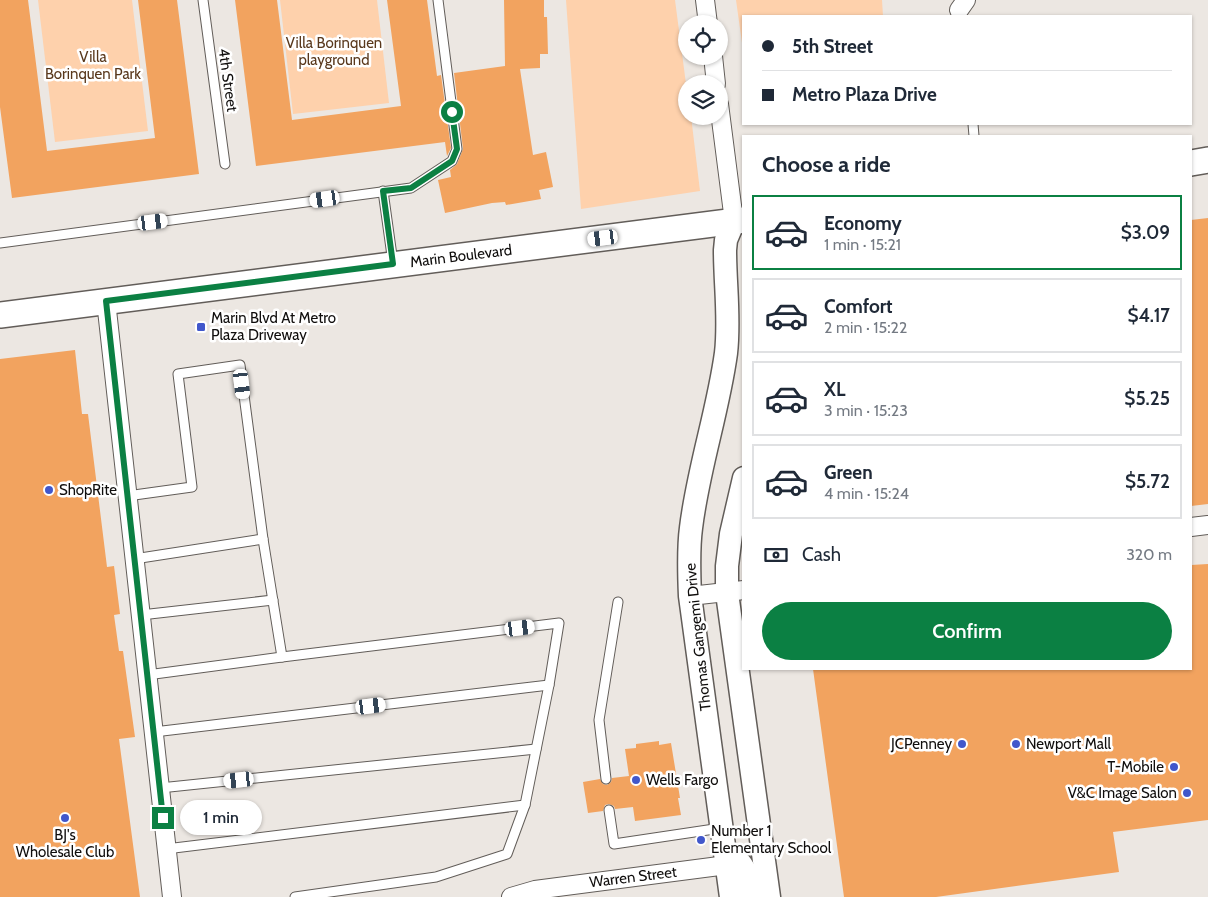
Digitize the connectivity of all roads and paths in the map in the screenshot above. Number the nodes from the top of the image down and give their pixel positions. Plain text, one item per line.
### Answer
1 (203, 0) edge
2 (438, 0) edge
3 (705, 0) edge
4 (707, 15) edge
5 (723, 125) edge
6 (1208, 160) edge
7 (1192, 162) edge
8 (225, 164) dead end
9 (383, 191) junction
10 (740, 226) edge
11 (0, 243) edge
12 (393, 264) junction
13 (106, 301) junction
14 (0, 315) edge
15 (742, 487) edge
16 (127, 496) junction
17 (1208, 525) edge
18 (1192, 527) edge
19 (263, 540) junction
20 (134, 559) junction
21 (735, 592) edge
22 (690, 596) junction
23 (273, 600) junction
24 (618, 602) dead end
25 (141, 615) junction
26 (742, 655) edge
27 (282, 657) junction
28 (744, 670) edge
29 (147, 675) junction
30 (549, 685) junction
31 (154, 732) junction
32 (536, 749) junction
33 (606, 779) dead end
34 (160, 788) junction
35 (525, 805) junction
36 (610, 810) dead end
37 (722, 828) junction
38 (166, 849) junction
39 (727, 865) junction
40 (172, 897) edge
41 (295, 897) edge
42 (511, 897) edge
43 (731, 897) edge
44 (750, 897) edge
45 (769, 897) edge

1 - 8 lane, 4th Street
2 - 9 lane
3 - 4 street
5 - 10 street
6 - 7 main road
9 - 11 lane
9 - 12 lane
10 - 12 main road, Marin Boulevard
10 - 22 street, Thomas Gangemi Drive
12 - 13 main road, Marin Boulevard
13 - 14 main road, Marin Boulevard
13 - 16 street
15 - 21 street
16 - 19 lane
16 - 20 street
17 - 18 street
19 - 20 lane
19 - 23 lane
20 - 25 street
21 - 22 street
21 - 26 street
22 - 37 street, Thomas Gangemi Drive
23 - 25 lane
23 - 27 lane
24 - 33 lane
25 - 29 street
27 - 29 lane
27 - 30 lane
28 - 45 street
29 - 31 street
30 - 31 lane
30 - 32 lane
31 - 34 street
32 - 34 lane
32 - 35 lane
34 - 38 street
35 - 38 lane
35 - 41 lane
36 - 37 lane
37 - 39 street, Thomas Gangemi Drive
38 - 40 street
39 - 42 street, Warren Street
39 - 43 street, Thomas Gangemi Drive
39 - 44 street

